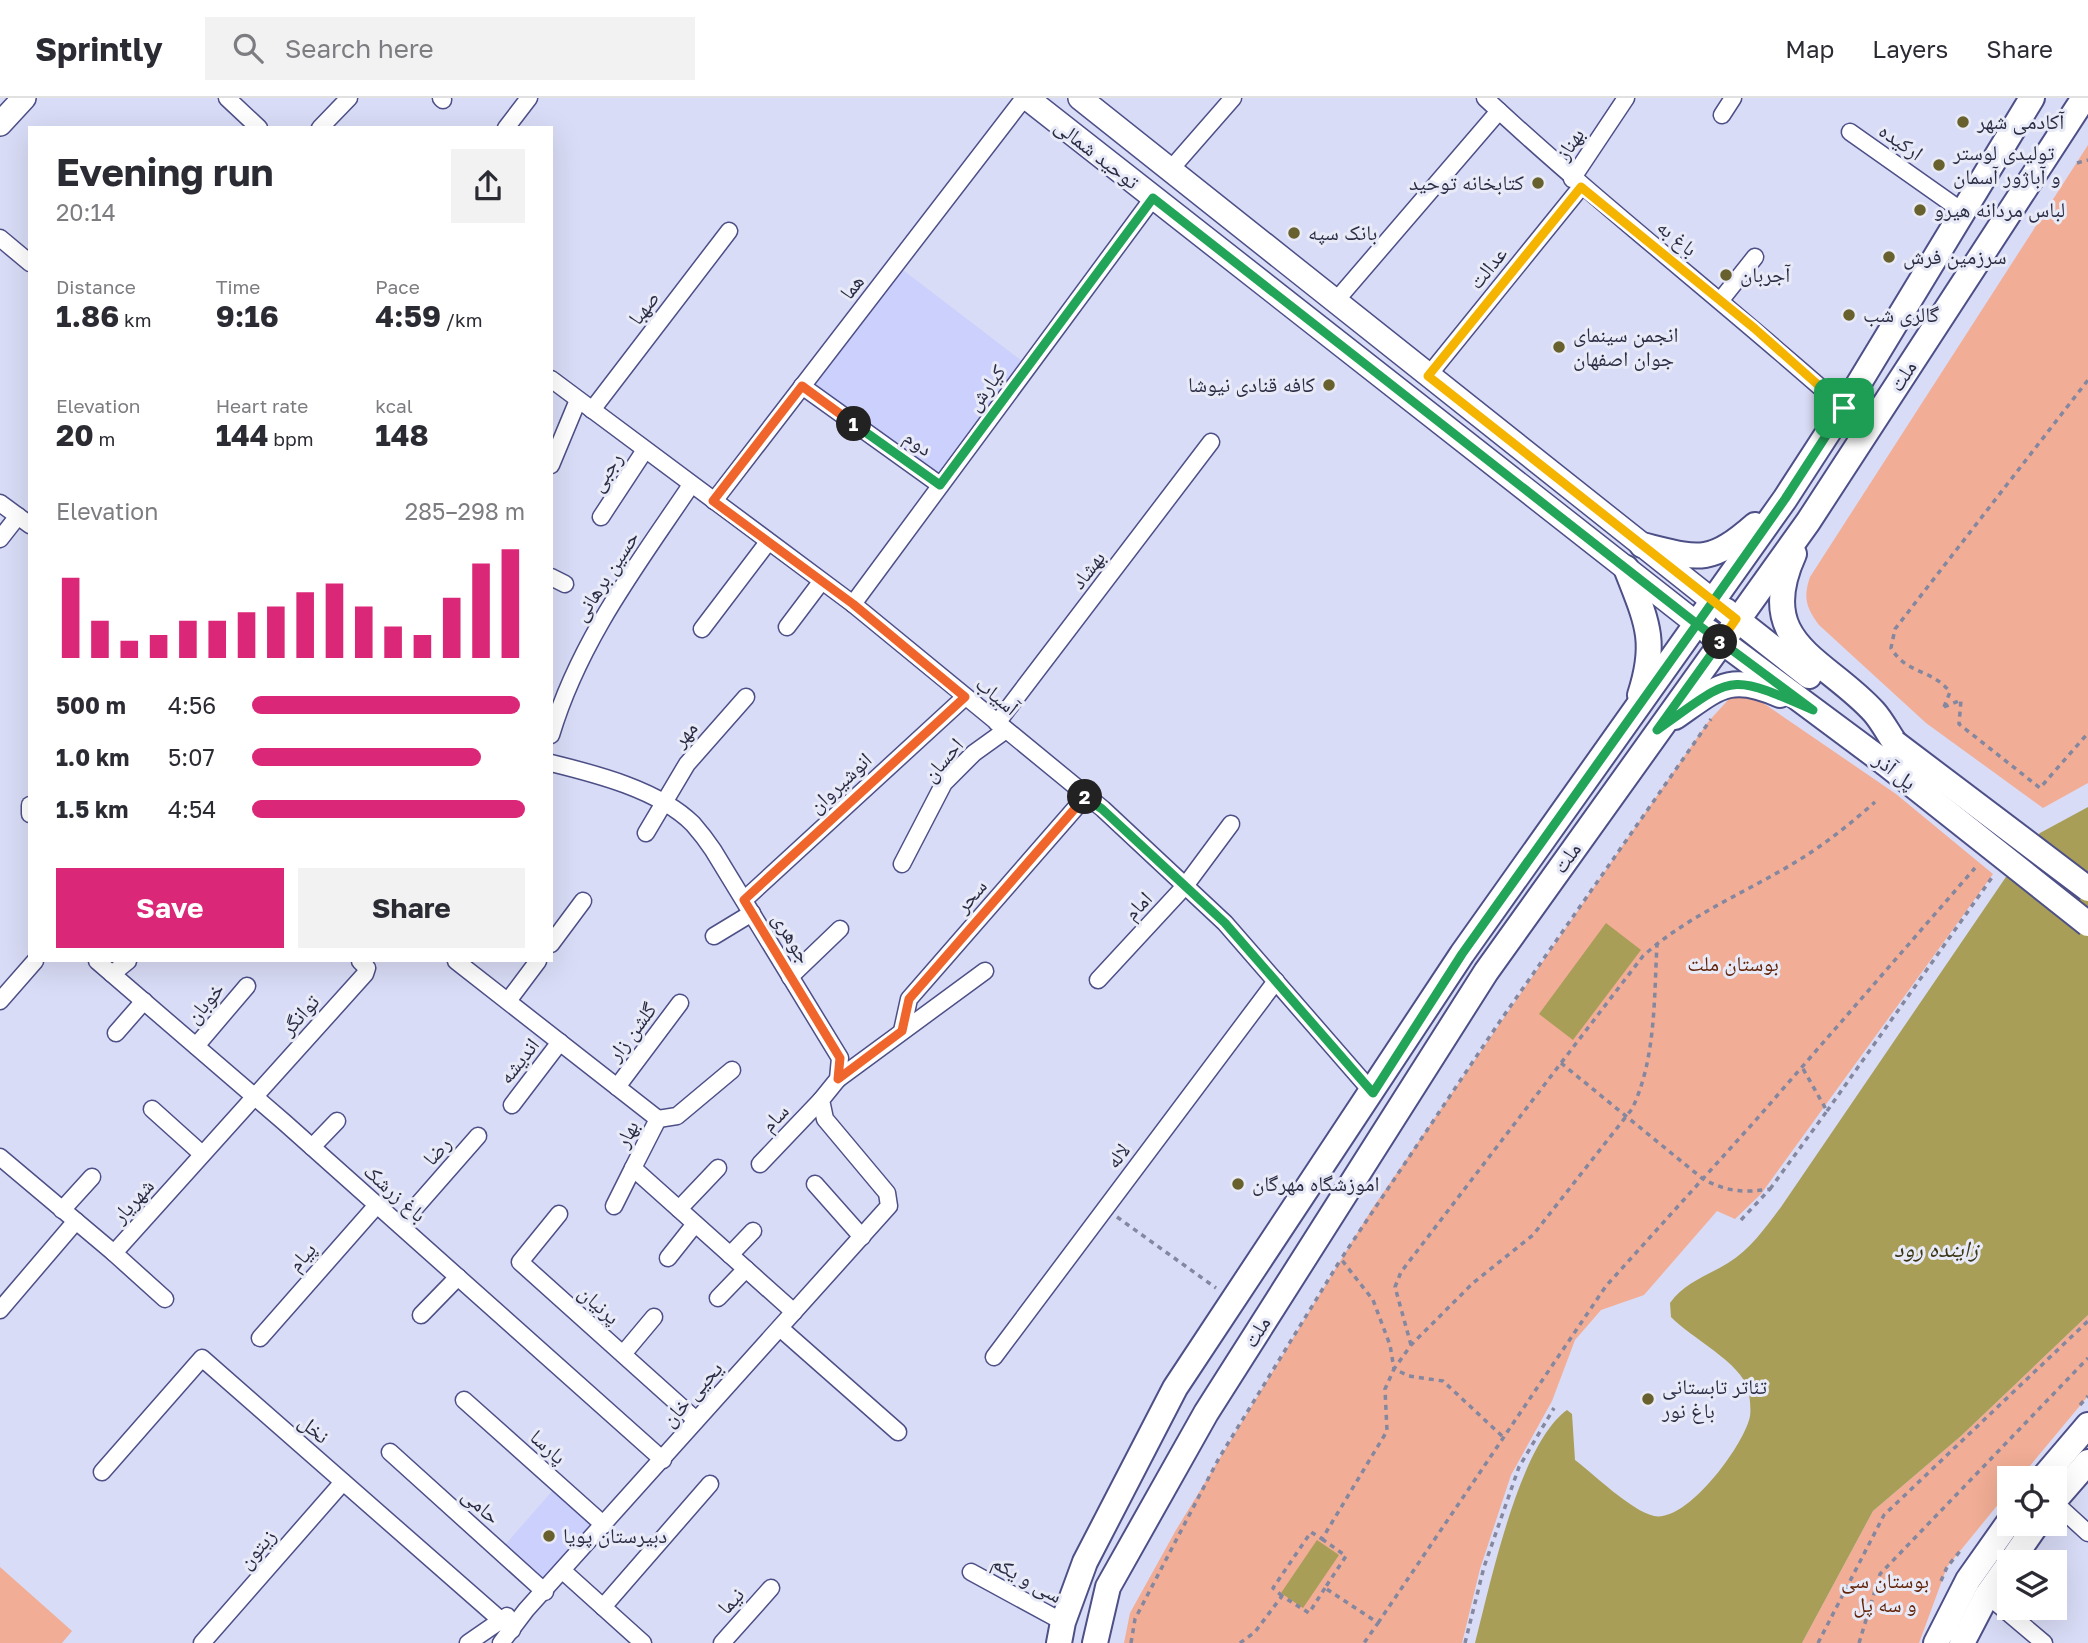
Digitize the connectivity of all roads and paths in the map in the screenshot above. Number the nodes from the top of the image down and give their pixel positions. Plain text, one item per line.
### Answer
1 (24, 98) edge
2 (227, 98) edge
3 (349, 98) edge
4 (529, 98) edge
5 (1026, 98) edge
6 (1080, 98) edge
7 (1233, 98) edge
8 (1485, 98) edge
9 (1626, 98) edge
10 (1733, 98) edge
11 (2032, 98) edge
12 (2084, 98) edge
13 (1499, 111) junction
14 (1722, 115) dead end
15 (0, 124) edge
16 (257, 126) edge
17 (322, 126) edge
18 (508, 126) edge
19 (1850, 132) dead end
20 (1126, 135) junction
21 (1106, 160) junction
22 (2088, 160) edge
23 (2077, 163) dead end
24 (1170, 170) junction
25 (1577, 183) junction
26 (1153, 198) junction
27 (1962, 211) junction
28 (729, 231) dead end
29 (0, 238) edge
30 (1755, 257) dead end
31 (28, 261) edge
32 (1720, 301) junction
33 (1334, 303) junction
34 (1428, 376) junction
35 (2088, 380) edge
36 (553, 381) edge
37 (802, 386) junction
38 (578, 400) junction
39 (1844, 408) junction
40 (592, 410) junction
41 (1211, 442) dead end
42 (645, 450) junction
43 (553, 460) edge
44 (691, 485) junction
45 (940, 485) junction
46 (1785, 499) junction
47 (713, 501) junction
48 (0, 503) edge
49 (601, 517) dead end
50 (24, 520) edge
51 (1808, 522) junction
52 (0, 539) edge
53 (768, 541) junction
54 (1642, 545) junction
55 (1626, 568) junction
56 (821, 582) junction
57 (1713, 601) junction
58 (853, 604) junction
59 (1736, 619) junction
60 (1697, 624) junction
61 (787, 628) dead end
62 (702, 629) dead end
63 (1720, 641) junction
64 (746, 697) dead end
65 (965, 697) junction
66 (1813, 710) junction
67 (1632, 717) junction
68 (1711, 718) dead end
69 (1001, 727) junction
70 (553, 728) edge
71 (1657, 730) junction
72 (2088, 733) edge
73 (1890, 753) junction
74 (553, 764) edge
75 (1086, 796) junction
76 (1875, 802) dead end
77 (662, 803) junction
78 (1231, 824) dead end
79 (646, 833) dead end
80 (902, 864) dead end
81 (1975, 868) dead end
82 (1993, 876) dead end
83 (1185, 886) junction
84 (2088, 889) edge
85 (583, 901) dead end
86 (748, 906) junction
87 (2088, 924) edge
88 (840, 929) dead end
89 (714, 936) dead end
90 (553, 941) edge
91 (1657, 944) junction
92 (34, 962) edge
93 (98, 962) edge
94 (127, 962) edge
95 (361, 962) edge
96 (457, 962) edge
97 (537, 962) edge
98 (985, 971) dead end
99 (112, 974) junction
100 (790, 977) junction
101 (1098, 980) dead end
102 (1276, 981) junction
103 (247, 986) dead end
104 (0, 1001) edge
105 (144, 1001) junction
106 (508, 1001) junction
107 (680, 1003) dead end
108 (902, 1031) junction
109 (116, 1032) dead end
110 (560, 1042) junction
111 (196, 1046) junction
112 (1561, 1063) junction
113 (1802, 1067) junction
114 (732, 1070) dead end
115 (838, 1079) junction
116 (617, 1087) junction
117 (1373, 1093) junction
118 (255, 1096) junction
119 (821, 1100) junction
120 (512, 1105) dead end
121 (152, 1109) dead end
122 (1827, 1111) junction
123 (1626, 1115) junction
124 (659, 1119) junction
125 (337, 1121) dead end
126 (478, 1136) dead end
127 (312, 1147) junction
128 (202, 1154) junction
129 (0, 1157) edge
130 (760, 1164) dead end
131 (634, 1168) junction
132 (718, 1168) dead end
133 (92, 1177) dead end
134 (1703, 1179) junction
135 (815, 1184) dead end
136 (1770, 1189) junction
137 (377, 1205) junction
138 (614, 1206) dead end
139 (679, 1209) junction
140 (1105, 1209) junction
141 (62, 1210) junction
142 (559, 1214) dead end
143 (76, 1221) junction
144 (1740, 1221) dead end
145 (695, 1224) junction
146 (400, 1225) junction
147 (752, 1231) dead end
148 (862, 1237) junction
149 (114, 1254) junction
150 (730, 1255) junction
151 (668, 1258) dead end
152 (1341, 1259) junction
153 (746, 1269) junction
154 (458, 1277) junction
155 (718, 1298) dead end
156 (165, 1299) dead end
157 (1235, 1301) junction
158 (0, 1310) edge
159 (794, 1312) junction
160 (421, 1315) dead end
161 (654, 1317) dead end
162 (2088, 1321) edge
163 (780, 1328) junction
164 (260, 1338) dead end
165 (1411, 1345) junction
166 (623, 1354) junction
167 (994, 1357) dead end
168 (2088, 1358) edge
169 (1394, 1369) junction
170 (464, 1400) dead end
171 (1554, 1408) dead end
172 (696, 1420) junction
173 (2088, 1425) edge
174 (898, 1432) dead end
175 (1502, 1436) junction
176 (390, 1452) dead end
177 (663, 1460) junction
178 (2088, 1462) edge
179 (2053, 1466) edge
180 (102, 1472) dead end
181 (343, 1482) junction
182 (710, 1484) dead end
183 (2067, 1487) edge
184 (2067, 1514) edge
185 (604, 1525) junction
186 (2088, 1533) edge
187 (1999, 1536) edge
188 (1322, 1539) junction
189 (563, 1571) junction
190 (971, 1572) dead end
191 (1997, 1580) edge
192 (771, 1588) dead end
193 (1325, 1588) junction
194 (545, 1592) junction
195 (1987, 1595) junction
196 (1282, 1596) junction
197 (603, 1607) junction
198 (526, 1610) junction
199 (499, 1619) junction
200 (1378, 1623) junction
201 (512, 1630) junction
202 (1061, 1633) edge
203 (202, 1643) edge
204 (468, 1643) edge
205 (501, 1643) edge
206 (643, 1643) edge
207 (722, 1643) edge
208 (1095, 1643) edge
209 (1131, 1643) edge
210 (1240, 1643) edge
211 (1364, 1643) edge
212 (1465, 1643) edge
213 (1818, 1643) edge
214 (1859, 1643) edge
215 (1936, 1643) edge
216 (1962, 1643) edge
217 (2044, 1643) edge

1 - 15 main road
2 - 16 street
3 - 17 street
4 - 18 street
5 - 21 main road, توحید شمالی
5 - 37 street, هما
6 - 20 main road, توحید شمالی
7 - 24 street
8 - 13 street, باغ به
9 - 25 street, بهناز
10 - 14 street
11 - 27 main road, ملت
12 - 51 main road, ملت
13 - 25 street, باغ به
13 - 33 street
19 - 27 street, ارکیده
20 - 21 main road
20 - 24 main road, توحید شمالی
21 - 26 main road, توحید شمالی
22 - 23 path
24 - 33 main road, توحید شمالی
25 - 32 street, باغ به
25 - 34 street, عدالت
26 - 45 street, کیارش
26 - 55 main road, توحید شمالی
27 - 39 main road, ملت
28 - 40 street, صهبا
29 - 31 street
30 - 32 street
32 - 39 street, باغ به
33 - 34 main road, توحید شمالی
34 - 54 main road, توحید شمالی
35 - 72 path
36 - 38 street, آسیاب
37 - 45 street, دوم
37 - 47 street, هما
38 - 40 street, آسیاب
38 - 43 street
39 - 46 main road, ملت
40 - 42 street, آسیاب
41 - 69 street, بهشاد
42 - 44 street, آسیاب
42 - 49 street, رجبی
44 - 47 street, آسیاب
44 - 70 street, حسین برهانی
45 - 58 street, کیارش
46 - 54 main road
46 - 57 main road, ملت
47 - 53 street, آسیاب
48 - 50 street
50 - 52 street
51 - 59 main road, ملت
51 - 73 main road
53 - 56 street, آسیاب
53 - 62 street
54 - 57 main road, توحید شمالی
55 - 60 main road, توحید شمالی
55 - 67 main road
56 - 58 street, آسیاب
56 - 61 street
57 - 59 main road, پل آذر
57 - 60 main road, ملت
58 - 65 street, آسیاب
59 - 63 main road, ملت
59 - 73 main road, پل آذر
60 - 63 main road, پل آذر
60 - 67 main road, ملت
63 - 66 main road, پل آذر
63 - 71 main road, ملت
64 - 77 street, مهر
65 - 69 street, آسیاب
65 - 86 street, انوشیروان
66 - 71 main road
66 - 73 main road, پل آذر
67 - 117 main road, ملت
68 - 152 path
69 - 75 street, آسیاب
69 - 80 street, احسان
71 - 208 main road, ملت
73 - 84 main road, پل آذر, bridge
73 - 87 main road, پل آذر, bridge
74 - 77 street, جوهری
75 - 83 street, آسیاب
75 - 108 street, سحر
76 - 91 path
77 - 79 street, مهر
77 - 86 street, جوهری
78 - 83 street, امام
81 - 113 path
82 - 122 path
83 - 101 street, امام
83 - 102 street, آسیاب
85 - 90 street
86 - 89 street, انوشیروان
86 - 100 street, جوهری
88 - 100 street
91 - 112 path
91 - 123 path
92 - 104 street
93 - 99 street, باغ زرشک
94 - 99 street
95 - 118 street, توانگر
96 - 106 street, بهار
97 - 106 street
98 - 108 street
99 - 105 street, باغ زرشک
100 - 115 street, جوهری
102 - 117 street, آسیاب
102 - 140 street, لاله
103 - 111 street, خوبان
105 - 109 street
105 - 111 street, باغ زرشک
106 - 110 street, بهار
107 - 116 street, گلشن زار
108 - 115 street
110 - 116 street, بهار
110 - 120 street, اندیشه
111 - 118 street, باغ زرشک
112 - 123 path
112 - 165 path
113 - 122 path
113 - 134 path
114 - 124 street
115 - 119 street
116 - 124 street, بهار
117 - 157 main road, ملت
118 - 127 street, باغ زرشک
118 - 128 street, شهریار
119 - 130 street, سام
119 - 148 street, یحیی خان
121 - 128 street
122 - 136 path
123 - 134 path
123 - 165 path
124 - 131 street, بهار
125 - 127 street
126 - 146 street, رضا
127 - 137 street, باغ زرشک
128 - 149 street, شهریار
129 - 141 street, شهریار
131 - 138 street
131 - 139 street, بهار
132 - 139 street
133 - 141 street
134 - 136 path
134 - 175 path
135 - 148 street
136 - 144 path
137 - 146 street, باغ زرشک
137 - 164 street, پیام
139 - 145 street, بهار
140 - 157 path
140 - 167 street, لاله
141 - 143 street, شهریار
142 - 166 street, پرنیان
143 - 149 street, شهریار
143 - 158 street
145 - 150 street, بهار
145 - 151 street
146 - 154 street, باغ زرشک
147 - 150 street
148 - 159 street, یحیی خان
149 - 156 street
150 - 153 street, بهار
152 - 169 path
152 - 209 path
153 - 155 street
153 - 159 street, بهار
154 - 160 street
154 - 177 street, باغ زرشک
157 - 202 main road, ملت
159 - 163 street, یحیی خان
161 - 166 street
162 - 213 path
163 - 172 street, یحیی خان
163 - 174 street
165 - 169 path
166 - 172 street, پرنیان
168 - 214 path
169 - 175 path
169 - 188 path
170 - 185 street, پارسا
171 - 212 path
172 - 177 street, یحیی خان
173 - 179 main road
175 - 200 path
176 - 194 street, حامی
177 - 185 street, یحیی خان
178 - 183 main road
180 - 181 street, نخل
181 - 199 street, نخل
181 - 203 street, زیتون
182 - 197 street
184 - 186 street
185 - 189 street, یحیی خان
187 - 215 main road
188 - 193 path
188 - 196 path
189 - 194 street, یحیی خان
189 - 197 street
190 - 202 street, سی و یکم
191 - 195 main road
192 - 207 street, نیما
193 - 196 path
193 - 200 path
194 - 198 street, یحیی خان
195 - 216 main road
195 - 217 street
196 - 210 path
197 - 206 street
198 - 199 street
198 - 201 street
199 - 201 street, نخل
199 - 204 street
200 - 211 path
201 - 205 street

